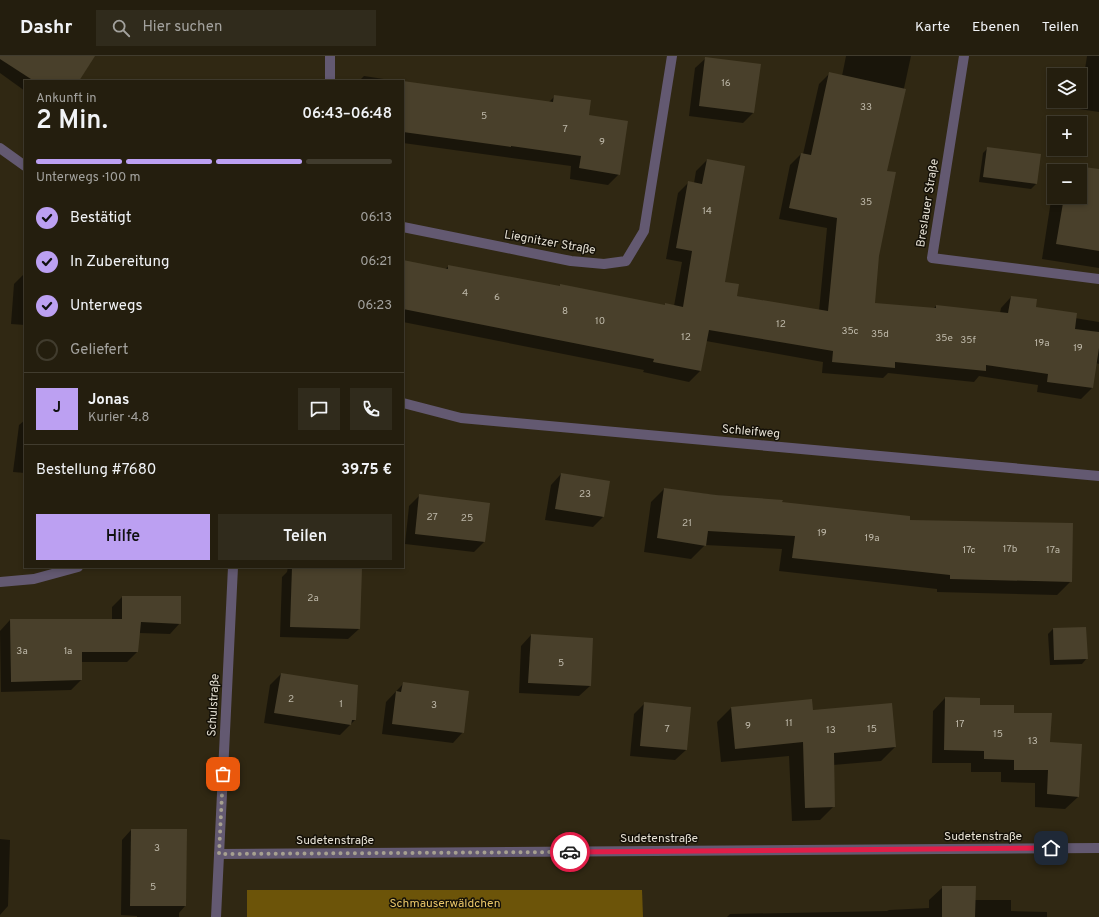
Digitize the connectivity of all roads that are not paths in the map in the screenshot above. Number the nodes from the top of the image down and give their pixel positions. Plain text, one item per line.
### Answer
1 (330, 56) edge
2 (672, 56) edge
3 (964, 56) edge
4 (330, 80) edge
5 (0, 148) edge
6 (24, 165) edge
7 (404, 227) edge
8 (1099, 279) edge
9 (404, 403) edge
10 (1099, 476) edge
11 (74, 568) edge
12 (232, 568) edge
13 (0, 582) edge
14 (1099, 848) edge
15 (219, 854) junction
16 (216, 917) edge

1 - 4 street
2 - 7 street, Liegnitzer Straße
3 - 8 street, Breslauer Straße
5 - 6 street
9 - 10 street, Schleifweg
11 - 13 street
12 - 15 street, Schulstraße
14 - 15 street, Sudetenstraße
15 - 16 street, Schulstraße

